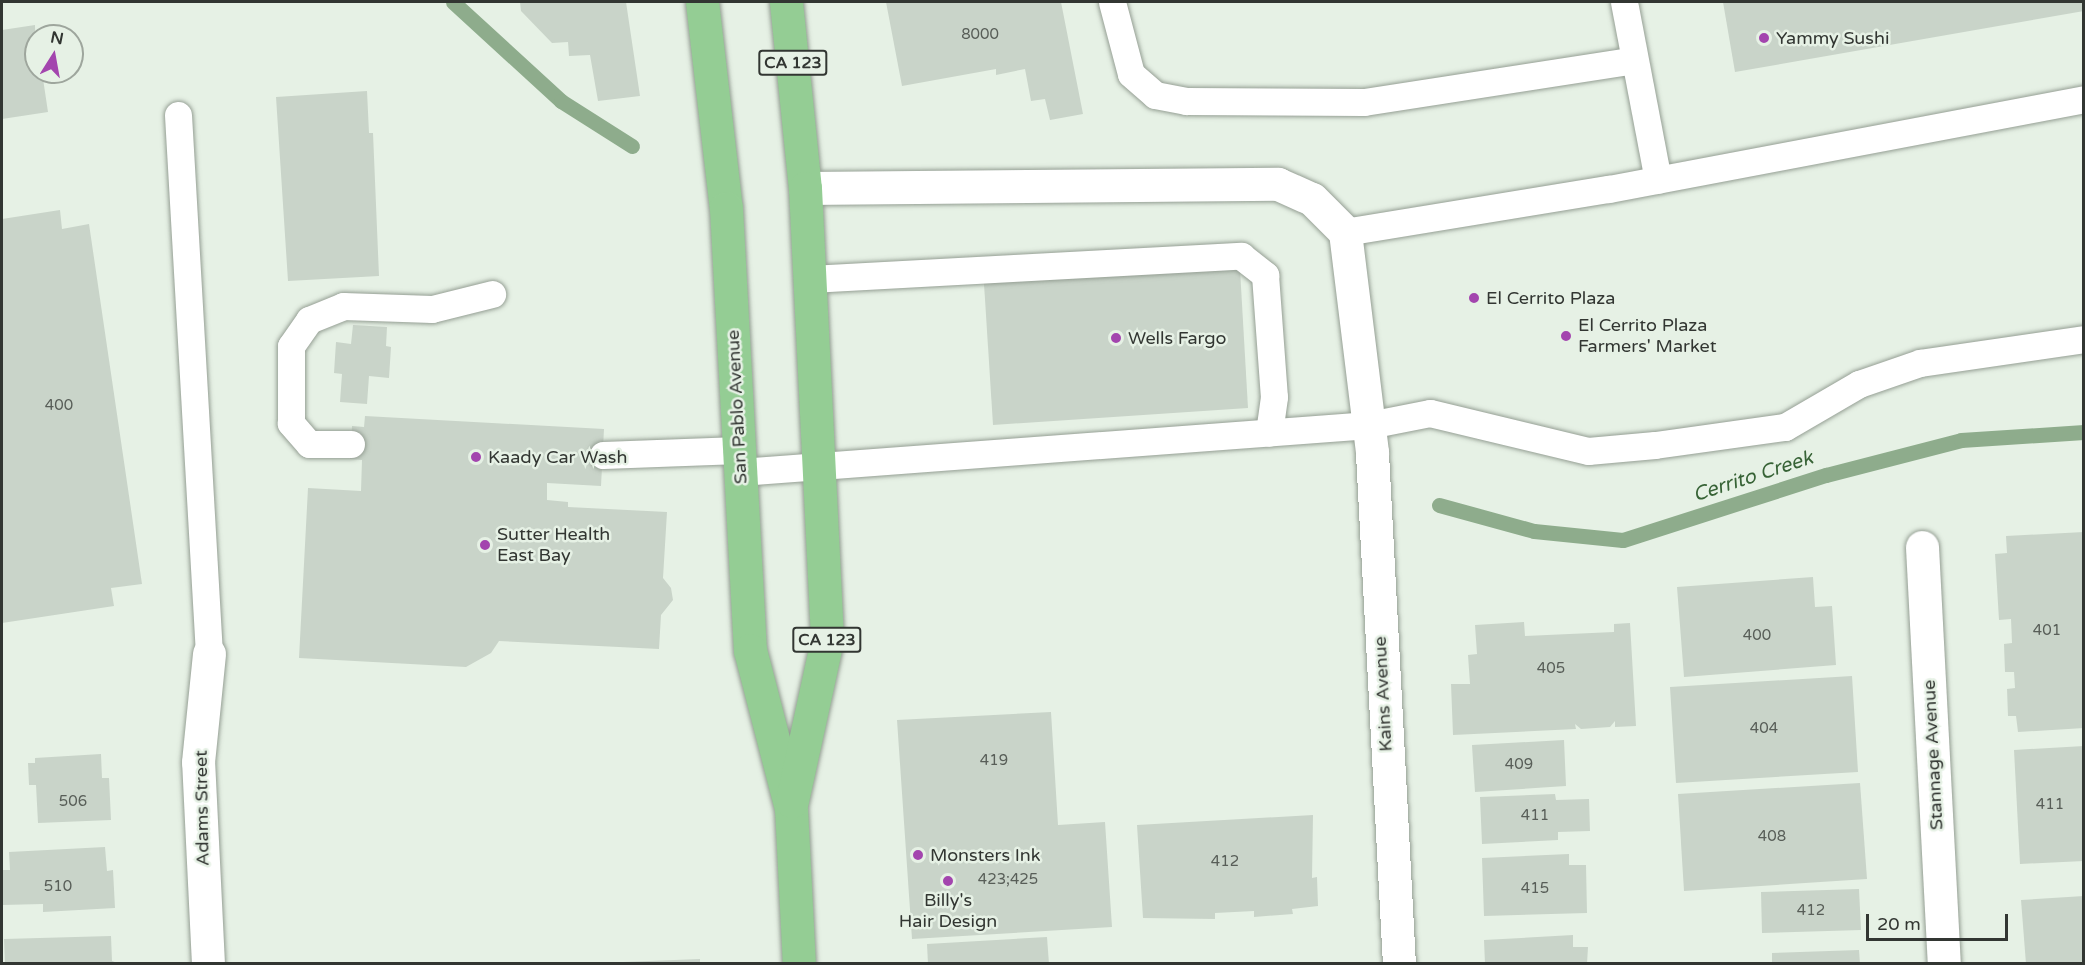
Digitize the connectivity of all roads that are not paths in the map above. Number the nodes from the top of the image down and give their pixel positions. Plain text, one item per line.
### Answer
1 (702, 2) edge
2 (786, 2) edge
3 (1112, 2) edge
4 (1624, 2) edge
5 (1634, 60) junction
6 (2084, 99) edge
7 (178, 115) dead end
8 (1658, 180) junction
9 (805, 188) junction
10 (1345, 232) junction
11 (810, 279) junction
12 (492, 294) dead end
13 (2084, 339) edge
14 (1369, 425) junction
15 (1269, 433) junction
16 (351, 444) dead end
17 (603, 454) dead end
18 (740, 461) junction
19 (819, 468) junction
20 (1922, 547) dead end
21 (209, 654) joint
22 (791, 808) junction
23 (208, 963) edge
24 (799, 963) edge
25 (1399, 963) edge
26 (1944, 963) edge

1 - 18 main road, San Pablo Avenue / CA 123
2 - 9 main road, San Pablo Avenue / CA 123
3 - 5 lane
4 - 5 lane
5 - 8 lane
6 - 8 lane
7 - 21 lane
8 - 10 lane
9 - 10 street
9 - 11 main road, San Pablo Avenue / CA 123
10 - 14 street, Kains Avenue
11 - 15 lane
11 - 19 main road, San Pablo Avenue / CA 123
12 - 16 lane
13 - 14 lane
14 - 15 lane
14 - 25 street, Kains Avenue
15 - 19 lane
17 - 18 lane
18 - 19 lane
18 - 22 main road, San Pablo Avenue / CA 123
19 - 22 main road, San Pablo Avenue / CA 123
20 - 26 street, Stannage Avenue
21 - 23 street, Adams Street
22 - 24 main road, San Pablo Avenue / CA 123

